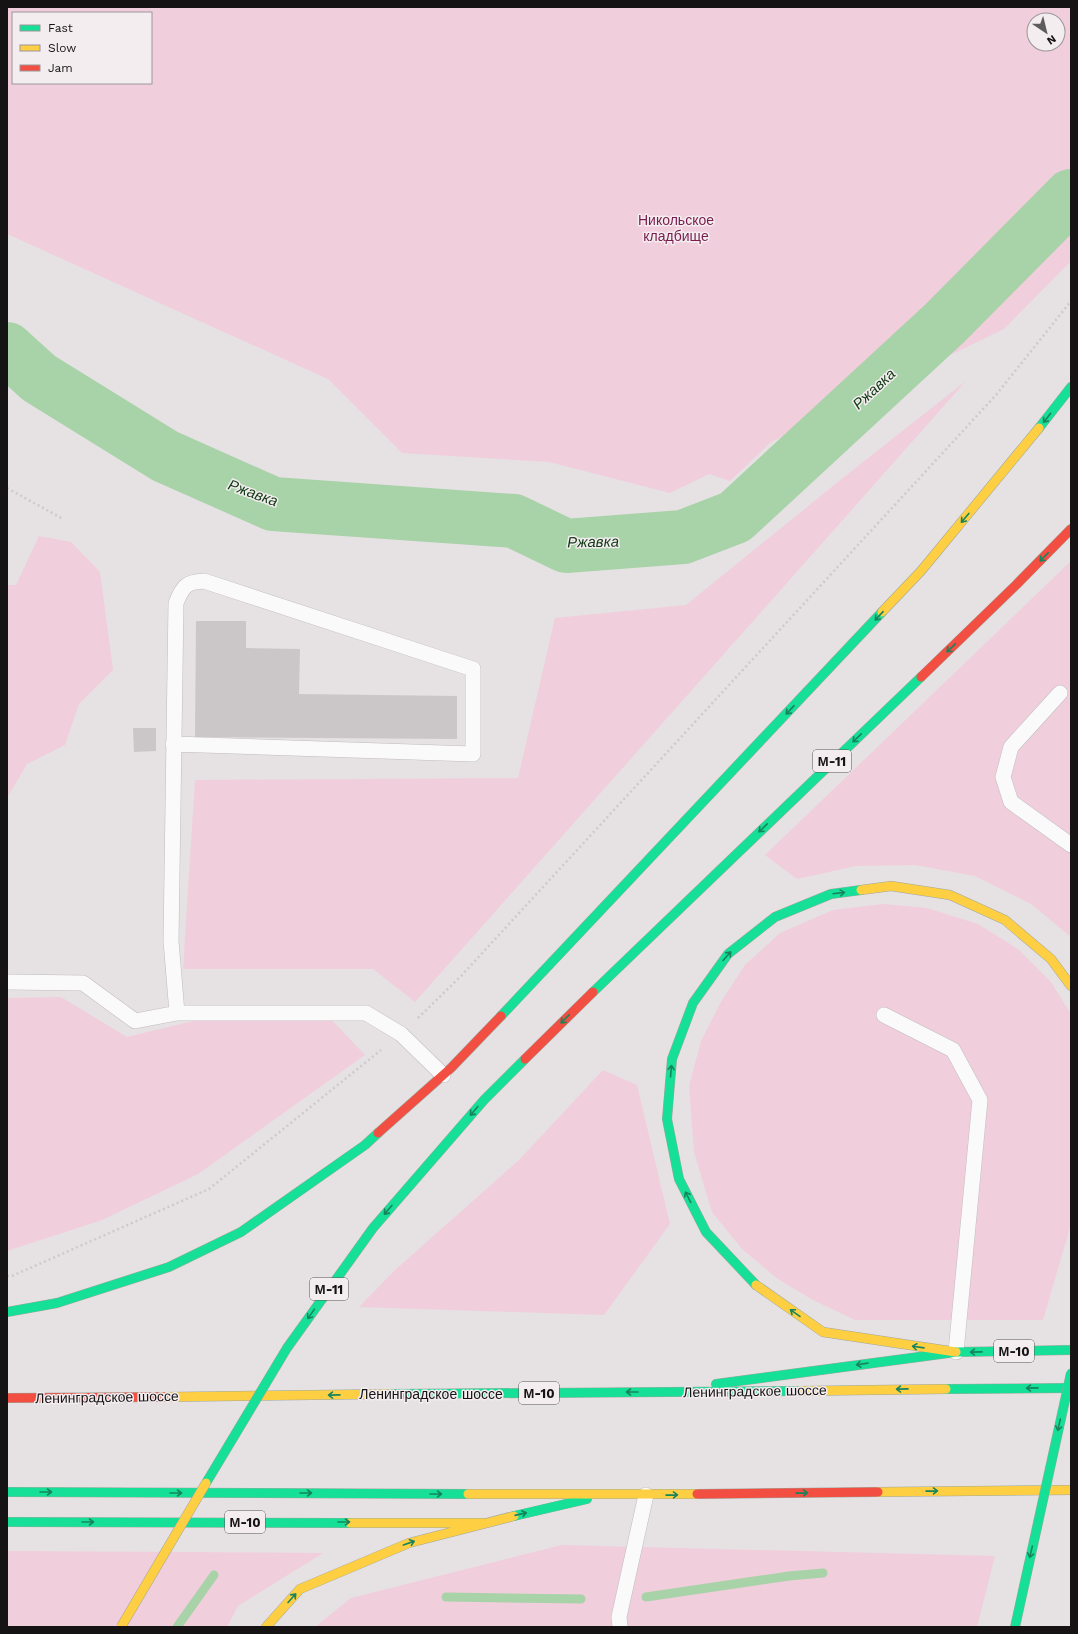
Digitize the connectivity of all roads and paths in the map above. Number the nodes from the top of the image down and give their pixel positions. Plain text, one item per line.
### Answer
1 (1071, 301) edge
2 (1071, 387) edge
3 (7, 488) edge
4 (63, 518) dead end
5 (1071, 529) edge
6 (1060, 693) dead end
7 (173, 744) junction
8 (1071, 845) edge
9 (7, 982) edge
10 (1071, 986) edge
11 (177, 1013) junction
12 (884, 1015) dead end
13 (401, 1034) junction
14 (443, 1075) junction
15 (7, 1276) edge
16 (7, 1312) edge
17 (1071, 1350) edge
18 (956, 1352) junction
19 (1071, 1373) edge
20 (1071, 1388) edge
21 (659, 1392) junction
22 (7, 1398) edge
23 (1071, 1490) edge
24 (7, 1492) edge
25 (605, 1495) junction
26 (646, 1495) junction
27 (7, 1522) edge
28 (483, 1523) junction
29 (121, 1627) edge
30 (266, 1627) edge
31 (620, 1627) edge
32 (1015, 1627) edge

1 - 13 path
2 -> 14 main road
3 - 4 path
5 -> 29 main road, М-11, bridge
6 - 8 lane
7 - 7 lane
7 - 11 lane
9 - 11 lane
18 -> 10 main road
11 - 13 lane
12 - 18 lane
13 - 14 lane
13 - 15 path
14 - 16 main road
17 -> 18 main road, М-10
18 -> 21 main road, М-10
19 -> 32 main road, bridge
20 -> 21 main road, Ленинградское шоссе / М-10
21 -> 22 main road, Ленинградское шоссе / М-10
26 -> 23 main road, М-10
24 -> 25 main road, М-10
25 - 26 main road, М-10
28 -> 25 main road, М-10
26 - 31 lane
27 -> 28 main road, М-10
30 -> 28 main road

